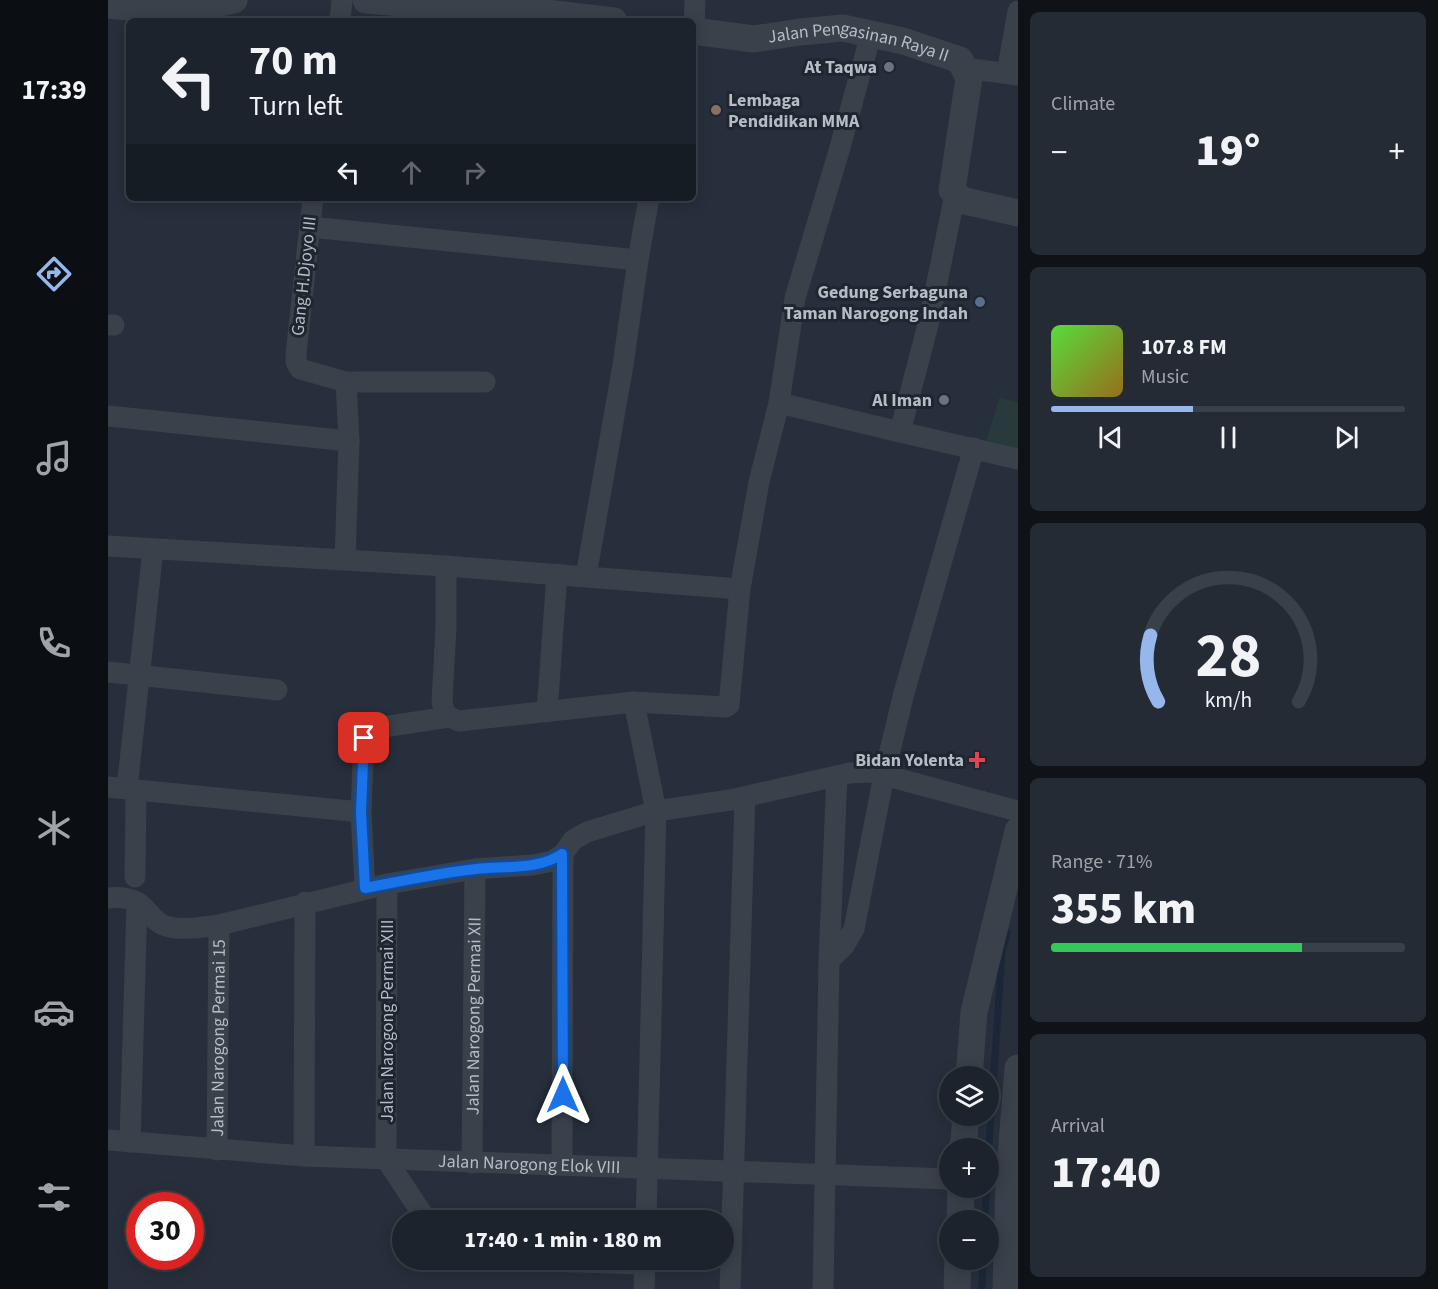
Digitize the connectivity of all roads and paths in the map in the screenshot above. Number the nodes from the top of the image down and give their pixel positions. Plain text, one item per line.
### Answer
1 (234, 0) edge
2 (342, 0) edge
3 (366, 0) edge
4 (694, 0) edge
5 (108, 5) edge
6 (540, 6) edge
7 (1018, 11) edge
8 (340, 18) edge
9 (599, 18) edge
10 (693, 18) edge
11 (696, 31) edge
12 (871, 34) junction
13 (965, 68) junction
14 (1012, 74) edge
15 (955, 194) junction
16 (313, 201) edge
17 (648, 201) edge
18 (1018, 213) edge
19 (310, 227) junction
20 (638, 260) junction
21 (345, 382) junction
22 (485, 382) dead end
23 (779, 403) junction
24 (108, 416) edge
25 (900, 432) junction
26 (349, 441) junction
27 (974, 448) junction
28 (1018, 459) edge
29 (108, 546) edge
30 (153, 549) junction
31 (345, 560) junction
32 (446, 566) junction
33 (557, 574) junction
34 (586, 576) junction
35 (740, 590) junction
36 (108, 672) edge
37 (139, 675) junction
38 (277, 690) dead end
39 (634, 702) junction
40 (547, 711) junction
41 (449, 717) junction
42 (884, 775) junction
43 (837, 776) junction
44 (124, 789) edge
45 (745, 797) junction
46 (656, 811) junction
47 (1018, 811) edge
48 (361, 812) junction
49 (1018, 831) edge
50 (562, 854) junction
51 (475, 869) junction
52 (135, 877) dead end
53 (387, 884) junction
54 (365, 888) junction
55 (108, 898) edge
56 (137, 902) junction
57 (306, 902) junction
58 (219, 925) junction
59 (829, 960) junction
60 (970, 1066) edge
61 (1018, 1068) edge
62 (108, 1140) edge
63 (130, 1142) junction
64 (217, 1150) junction
65 (304, 1156) junction
66 (386, 1159) junction
67 (472, 1163) junction
68 (562, 1165) junction
69 (648, 1168) junction
70 (735, 1172) junction
71 (827, 1174) junction
72 (939, 1179) edge
73 (1003, 1180) edge
74 (420, 1210) edge
75 (646, 1210) edge
76 (645, 1270) edge
77 (958, 1270) edge
78 (644, 1289) edge
79 (730, 1289) edge
80 (823, 1289) edge
81 (957, 1289) edge
82 (1006, 1289) edge

1 - 5 street
2 - 8 street
3 - 6 street
4 - 10 street
6 - 9 street
7 - 14 street
11 - 12 street, Jalan Pengasinan Raya II
12 - 13 street, Jalan Pengasinan Raya II
12 - 23 street
13 - 14 street
13 - 15 street, Jalan Pengasinan Raya II
15 - 18 street
15 - 25 street
16 - 19 street, Gang H.Djoyo III
17 - 20 street
19 - 20 street
19 - 21 street, Gang H.Djoyo III
20 - 34 street
21 - 22 street
21 - 26 street
23 - 25 street
23 - 35 street
24 - 26 street
25 - 27 street
26 - 31 street
27 - 28 street
27 - 42 street
29 - 30 street
30 - 31 street
30 - 37 street
31 - 32 street
32 - 33 street
32 - 41 street
33 - 34 street
33 - 40 street
34 - 35 street
35 - 39 street
36 - 37 street
37 - 38 street
37 - 44 street
39 - 40 street
39 - 46 street
40 - 41 street
41 - 48 street
42 - 43 street
42 - 47 street
42 - 59 street
43 - 45 street
43 - 59 street
44 - 48 street
44 - 52 street
45 - 46 street
45 - 70 street
46 - 50 street
46 - 69 street
48 - 54 street
49 - 60 street
50 - 51 street
50 - 68 street
51 - 53 street
51 - 67 street, Jalan Narogong Permai XII
53 - 54 street
53 - 66 street, Jalan Narogong Permai XIII
54 - 57 street
55 - 56 street
56 - 58 street
56 - 63 street
57 - 58 street
57 - 65 street
58 - 64 street, Jalan Narogong Permai 15
59 - 71 street
61 - 73 street
62 - 63 street, Jalan Narogong Elok VIII
63 - 64 street, Jalan Narogong Elok VIII
64 - 65 street, Jalan Narogong Elok VIII
65 - 66 street, Jalan Narogong Elok VIII
66 - 67 street, Jalan Narogong Elok VIII
66 - 74 street
67 - 68 street, Jalan Narogong Elok VIII
68 - 69 street, Jalan Narogong Elok VIII
69 - 70 street, Jalan Narogong Elok VIII
69 - 75 street
70 - 71 street, Jalan Narogong Elok VIII
70 - 79 street
71 - 72 street, Jalan Narogong Elok VIII
71 - 80 street
73 - 82 street
76 - 78 street
77 - 81 street

